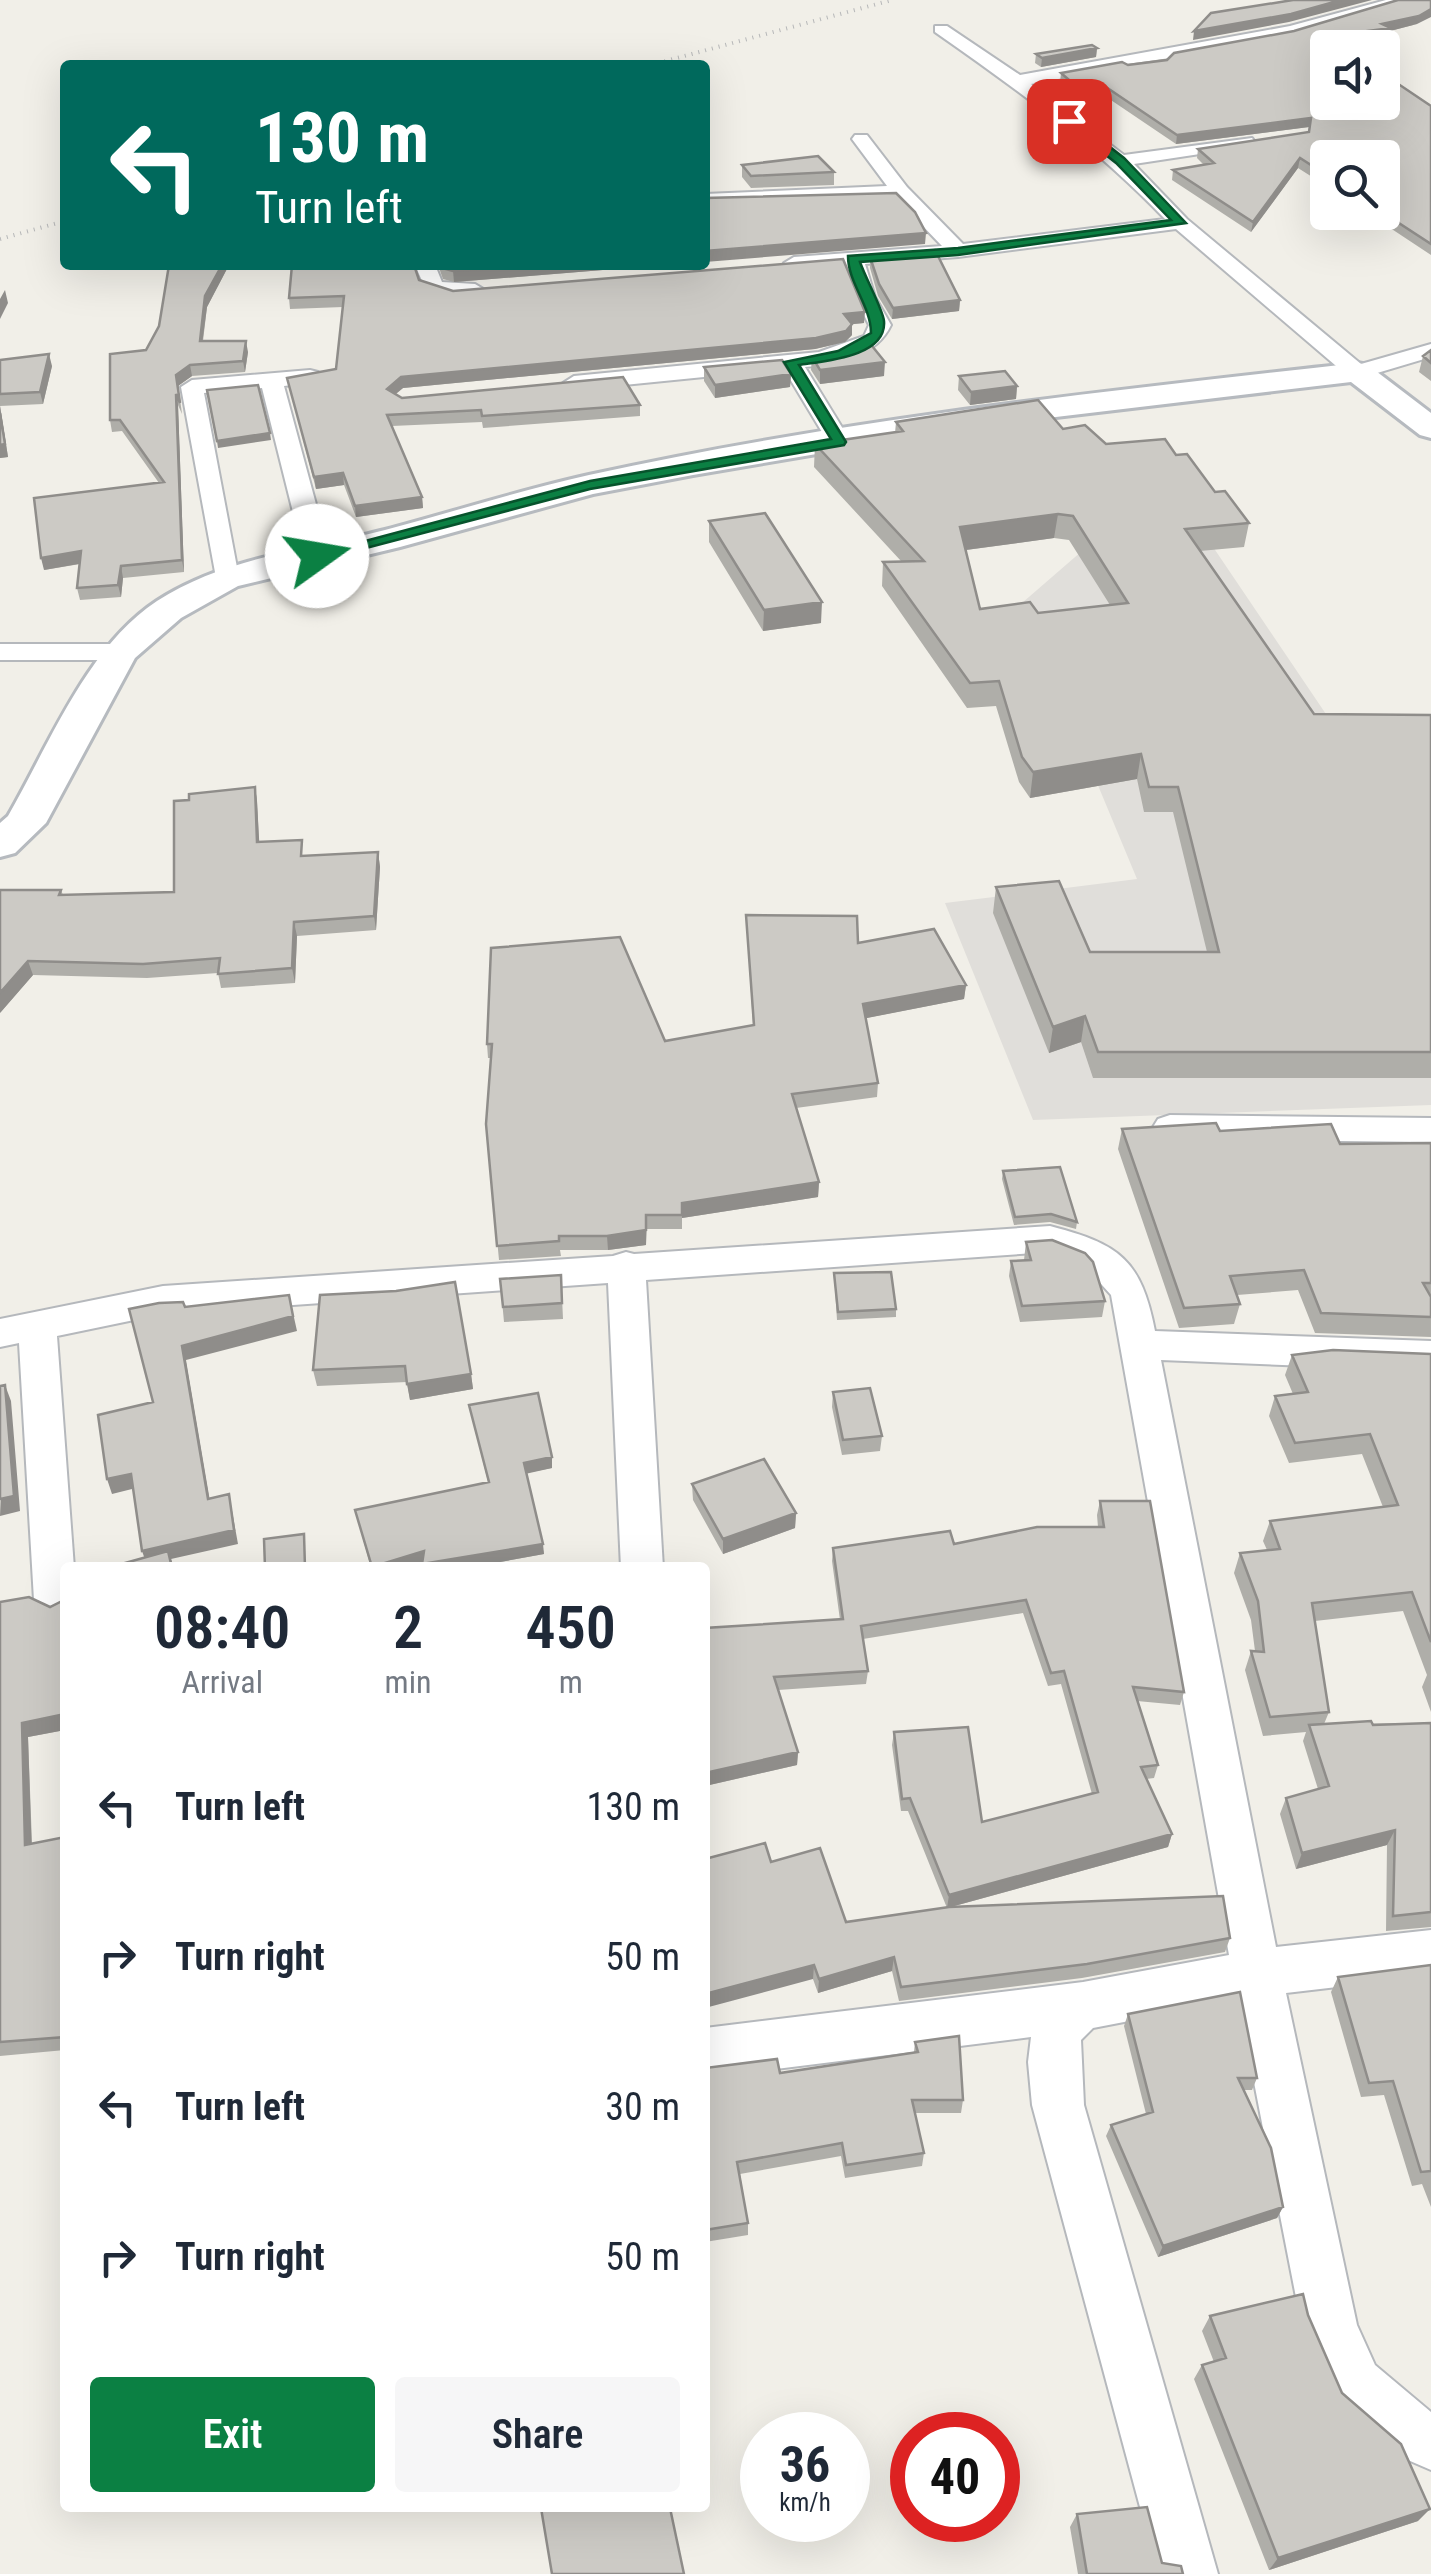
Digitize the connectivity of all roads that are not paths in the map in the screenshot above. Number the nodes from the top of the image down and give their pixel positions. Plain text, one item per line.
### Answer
1 (1404, 0) edge
2 (942, 29) dead end
3 (1018, 81) junction
4 (1265, 139) edge
5 (869, 151) dead end
6 (1120, 161) junction
7 (900, 191) junction
8 (710, 200) edge
9 (1180, 223) junction
10 (958, 251) junction
11 (853, 259) junction
12 (777, 265) edge
13 (426, 270) edge
14 (492, 288) edge
15 (1431, 350) edge
16 (791, 362) junction
17 (1356, 372) junction
18 (310, 377) edge
19 (272, 379) junction
20 (558, 385) edge
21 (1431, 428) edge
22 (839, 442) junction
23 (317, 556) junction
24 (226, 578) junction
25 (0, 652) edge
26 (120, 652) junction
27 (0, 844) edge
28 (1170, 1127) edge
29 (1431, 1130) edge
30 (626, 1265) junction
31 (19, 1329) edge
32 (1138, 1345) junction
33 (1431, 1356) edge
34 (642, 1562) edge
35 (55, 1600) edge
36 (1431, 1953) edge
37 (1257, 1974) junction
38 (1083, 2006) junction
39 (710, 2052) edge
40 (1431, 2442) edge
41 (1188, 2574) edge

1 - 3 street
2 - 3 street
3 - 6 street
4 - 6 street
5 - 7 street
6 - 9 street
7 - 8 street
7 - 10 street
9 - 10 street
9 - 17 street
10 - 11 street
11 - 12 street
11 - 16 street
13 - 14 street
15 - 17 street
16 - 20 street
16 - 22 street
17 - 21 street
17 - 22 street
18 - 19 street
19 - 23 street
19 - 24 street
22 - 23 street
23 - 24 street
24 - 26 street
25 - 26 street
26 - 27 street
28 - 29 street
30 - 31 street
30 - 32 street
30 - 34 street
31 - 35 street
32 - 33 street
32 - 37 street
36 - 37 street
37 - 38 street
37 - 40 street
38 - 39 street
38 - 41 street

